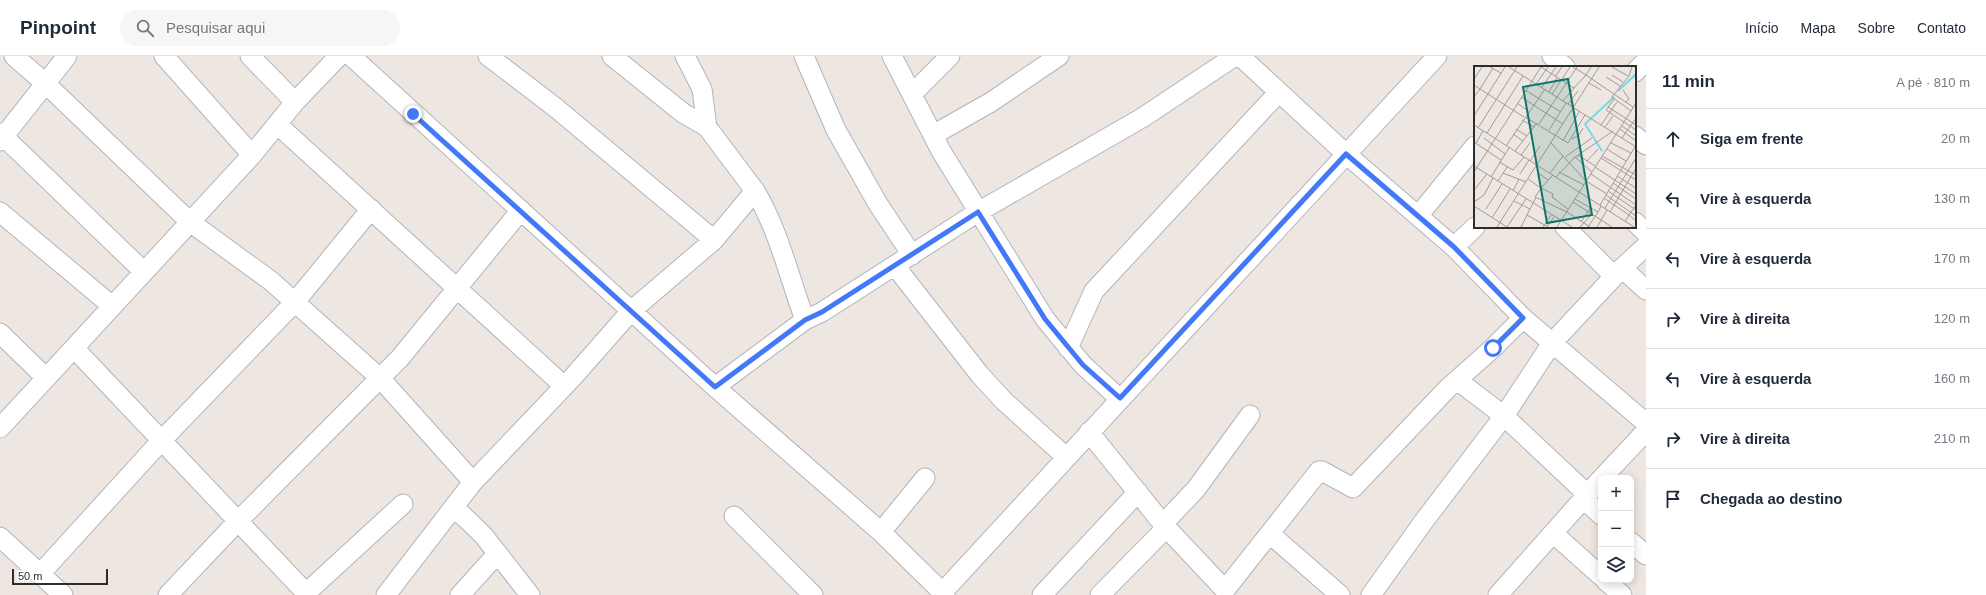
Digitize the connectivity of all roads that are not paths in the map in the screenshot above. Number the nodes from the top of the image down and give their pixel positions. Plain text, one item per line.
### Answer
1 (14, 56) edge
2 (67, 56) edge
3 (164, 56) edge
4 (250, 56) edge
5 (339, 56) edge
6 (351, 56) edge
7 (488, 56) edge
8 (612, 56) edge
9 (685, 56) edge
10 (804, 56) edge
11 (892, 56) edge
12 (950, 56) edge
13 (1059, 56) edge
14 (1235, 56) edge
15 (1240, 56) edge
16 (1437, 56) edge
17 (1551, 56) edge
18 (1542, 66) edge
19 (1564, 66) edge
20 (45, 83) junction
21 (1279, 92) junction
22 (912, 94) junction
23 (295, 102) junction
24 (278, 125) junction
25 (707, 127) junction
26 (933, 135) junction
27 (1, 137) edge
28 (1636, 137) edge
29 (1646, 145) edge
30 (1474, 147) edge
31 (1346, 154) junction
32 (252, 155) junction
33 (755, 191) junction
34 (371, 209) junction
35 (521, 210) junction
36 (0, 212) edge
37 (978, 212) junction
38 (1418, 216) junction
39 (190, 222) junction
40 (1636, 223) edge
41 (1475, 228) edge
42 (1566, 228) edge
43 (1646, 233) edge
44 (714, 240) junction
45 (1646, 246) edge
46 (1454, 247) junction
47 (912, 255) junction
48 (895, 266) junction
49 (144, 272) junction
50 (1618, 272) junction
51 (457, 288) junction
52 (1646, 290) edge
53 (294, 302) junction
54 (112, 306) junction
55 (631, 311) junction
56 (1523, 318) junction
57 (805, 320) junction
58 (0, 332) edge
59 (1552, 343) junction
60 (74, 348) junction
61 (1068, 348) junction
62 (46, 378) junction
63 (380, 378) junction
64 (1457, 380) junction
65 (564, 386) junction
66 (715, 387) junction
67 (1120, 398) junction
68 (1250, 415) dead end
69 (1504, 416) junction
70 (1646, 423) edge
71 (0, 428) edge
72 (1646, 431) edge
73 (1089, 432) junction
74 (161, 441) junction
75 (1066, 457) junction
76 (1606, 475) edge
77 (925, 478) dead end
78 (473, 482) junction
79 (1598, 483) edge
80 (1138, 492) junction
81 (1585, 496) junction
82 (403, 504) dead end
83 (454, 506) junction
84 (1598, 511) edge
85 (734, 516) dead end
86 (238, 521) junction
87 (1165, 525) junction
88 (881, 532) junction
89 (1270, 534) junction
90 (1554, 534) junction
91 (0, 537) edge
92 (1634, 545) edge
93 (497, 554) junction
94 (1646, 555) edge
95 (1598, 573) edge
96 (40, 574) junction
97 (1608, 583) edge
98 (300, 592) edge
99 (1224, 593) edge
100 (943, 594) edge
101 (63, 595) edge
102 (168, 595) edge
103 (386, 595) edge
104 (460, 595) edge
105 (530, 595) edge
106 (813, 595) edge
107 (1042, 595) edge
108 (1100, 595) edge
109 (1340, 595) edge
110 (1371, 595) edge
111 (1498, 595) edge
112 (1622, 595) edge

1 - 20 street
2 - 20 street
3 - 32 street
4 - 23 street
5 - 23 street
6 - 35 street
7 - 44 street
8 - 25 street
9 - 25 street
10 - 47 street
11 - 22 street
12 - 22 street
13 - 26 street
14 - 37 street
15 - 21 street
16 - 31 street
17 - 18 street
17 - 19 street
20 - 27 street
20 - 39 street
21 - 31 street
21 - 61 street
22 - 26 street
23 - 24 street
24 - 32 street
24 - 34 street
25 - 33 street
26 - 37 street
27 - 49 street
28 - 29 street
30 - 38 street
31 - 38 street
31 - 67 street
32 - 39 street
33 - 44 street
33 - 57 street
34 - 51 street
34 - 53 street
35 - 51 street
35 - 55 street
36 - 54 street
37 - 47 street
37 - 61 street
38 - 46 street
39 - 49 street
39 - 53 street
40 - 43 street
41 - 46 street
42 - 50 street
44 - 55 street
45 - 50 street
46 - 56 street
47 - 48 street
48 - 57 street
48 - 75 street
49 - 54 street
50 - 52 street
50 - 59 street
51 - 63 street
51 - 65 street
53 - 63 street
53 - 74 street
54 - 60 street
55 - 65 street
55 - 66 street
56 - 59 street
56 - 64 street
57 - 66 street
58 - 62 street
59 - 69 street
59 - 70 street
60 - 62 street
60 - 74 street
61 - 67 street
62 - 71 street
63 - 78 street
63 - 86 street
64 - 69 street
64 - 89 street
65 - 78 street
66 - 88 street
67 - 73 street
68 - 87 street
69 - 81 street
69 - 110 street
72 - 76 street
73 - 75 street
73 - 80 street
74 - 86 street
74 - 96 street
75 - 100 street
77 - 88 street
78 - 83 street
79 - 81 street
80 - 87 street
80 - 107 street
81 - 84 street
81 - 90 street
82 - 98 street
83 - 93 street
83 - 103 street
85 - 106 street
86 - 98 street
86 - 102 street
87 - 99 street
87 - 108 street
88 - 100 street
89 - 99 street
89 - 109 street
90 - 95 street
90 - 111 street
91 - 96 street
92 - 94 street
93 - 104 street
93 - 105 street
96 - 101 street
97 - 112 street

